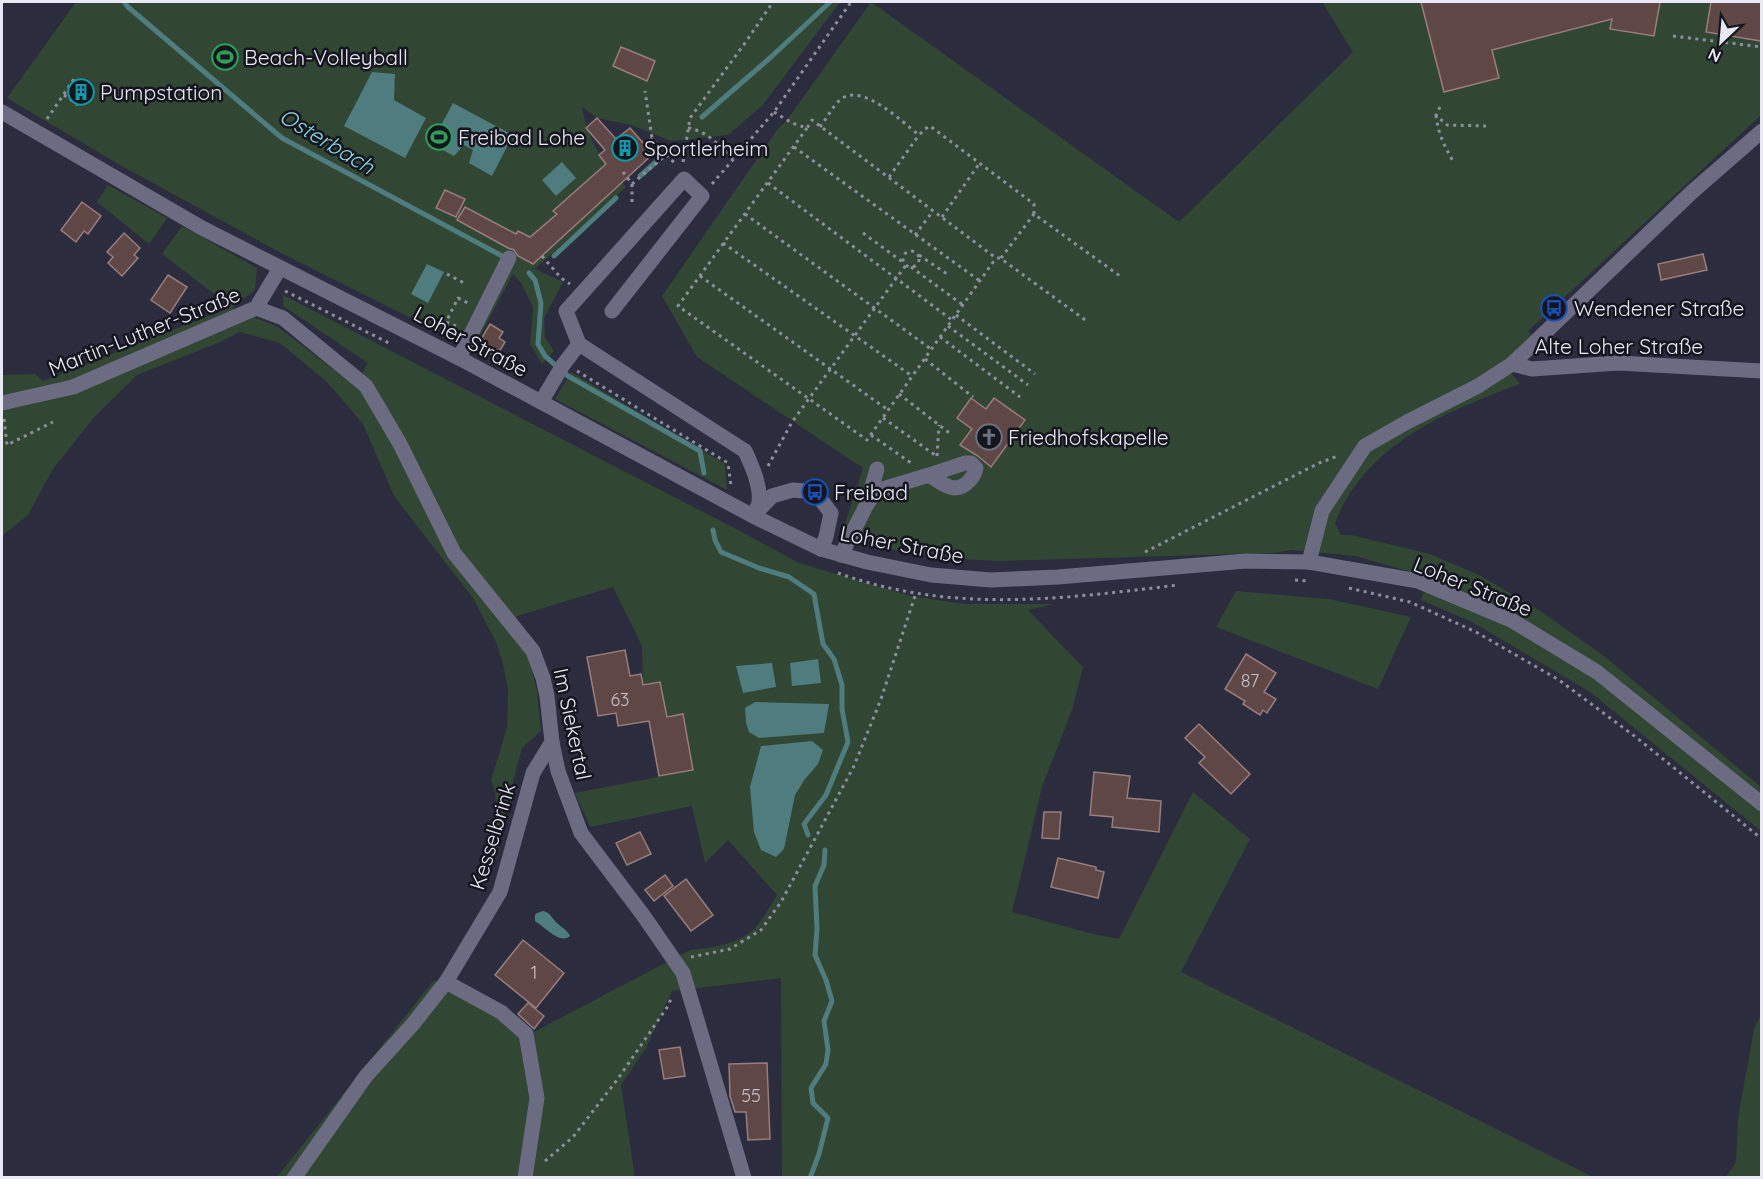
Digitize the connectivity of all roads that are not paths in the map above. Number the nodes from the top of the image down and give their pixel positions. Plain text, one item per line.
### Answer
1 (2, 112) edge
2 (1761, 130) edge
3 (509, 258) dead end
4 (280, 268) junction
5 (256, 308) junction
6 (612, 311) dead end
7 (579, 344) junction
8 (459, 358) junction
9 (1512, 363) junction
10 (1761, 371) edge
11 (541, 402) junction
12 (2, 403) edge
13 (877, 469) dead end
14 (932, 474) road end
15 (866, 506) junction
16 (753, 516) junction
17 (821, 549) junction
18 (841, 555) junction
19 (1309, 562) junction
20 (552, 742) junction
21 (1761, 804) edge
22 (446, 982) junction
23 (294, 1178) edge
24 (525, 1178) edge
25 (744, 1178) edge

1 - 4 street, Loher Straße
2 - 9 street
3 - 8 street
4 - 5 street, Martin-Luther-Straße
4 - 8 street, Loher Straße
5 - 12 street, Martin-Luther-Straße
5 - 20 street, Im Siekertal
6 - 7 street
7 - 11 street
7 - 16 street
8 - 11 street, Loher Straße
9 - 10 street, Alte Loher Straße
9 - 19 street
11 - 16 street, Loher Straße
13 - 15 street
14 - 15 street
15 - 18 street
16 - 17 street, Loher Straße
16 - 17 street
17 - 18 street, Loher Straße
18 - 19 street, Loher Straße
19 - 21 street, Loher Straße
20 - 22 street, Kesselbrink
20 - 25 street, Im Siekertal
22 - 23 street, Kesselbrink
22 - 24 street

